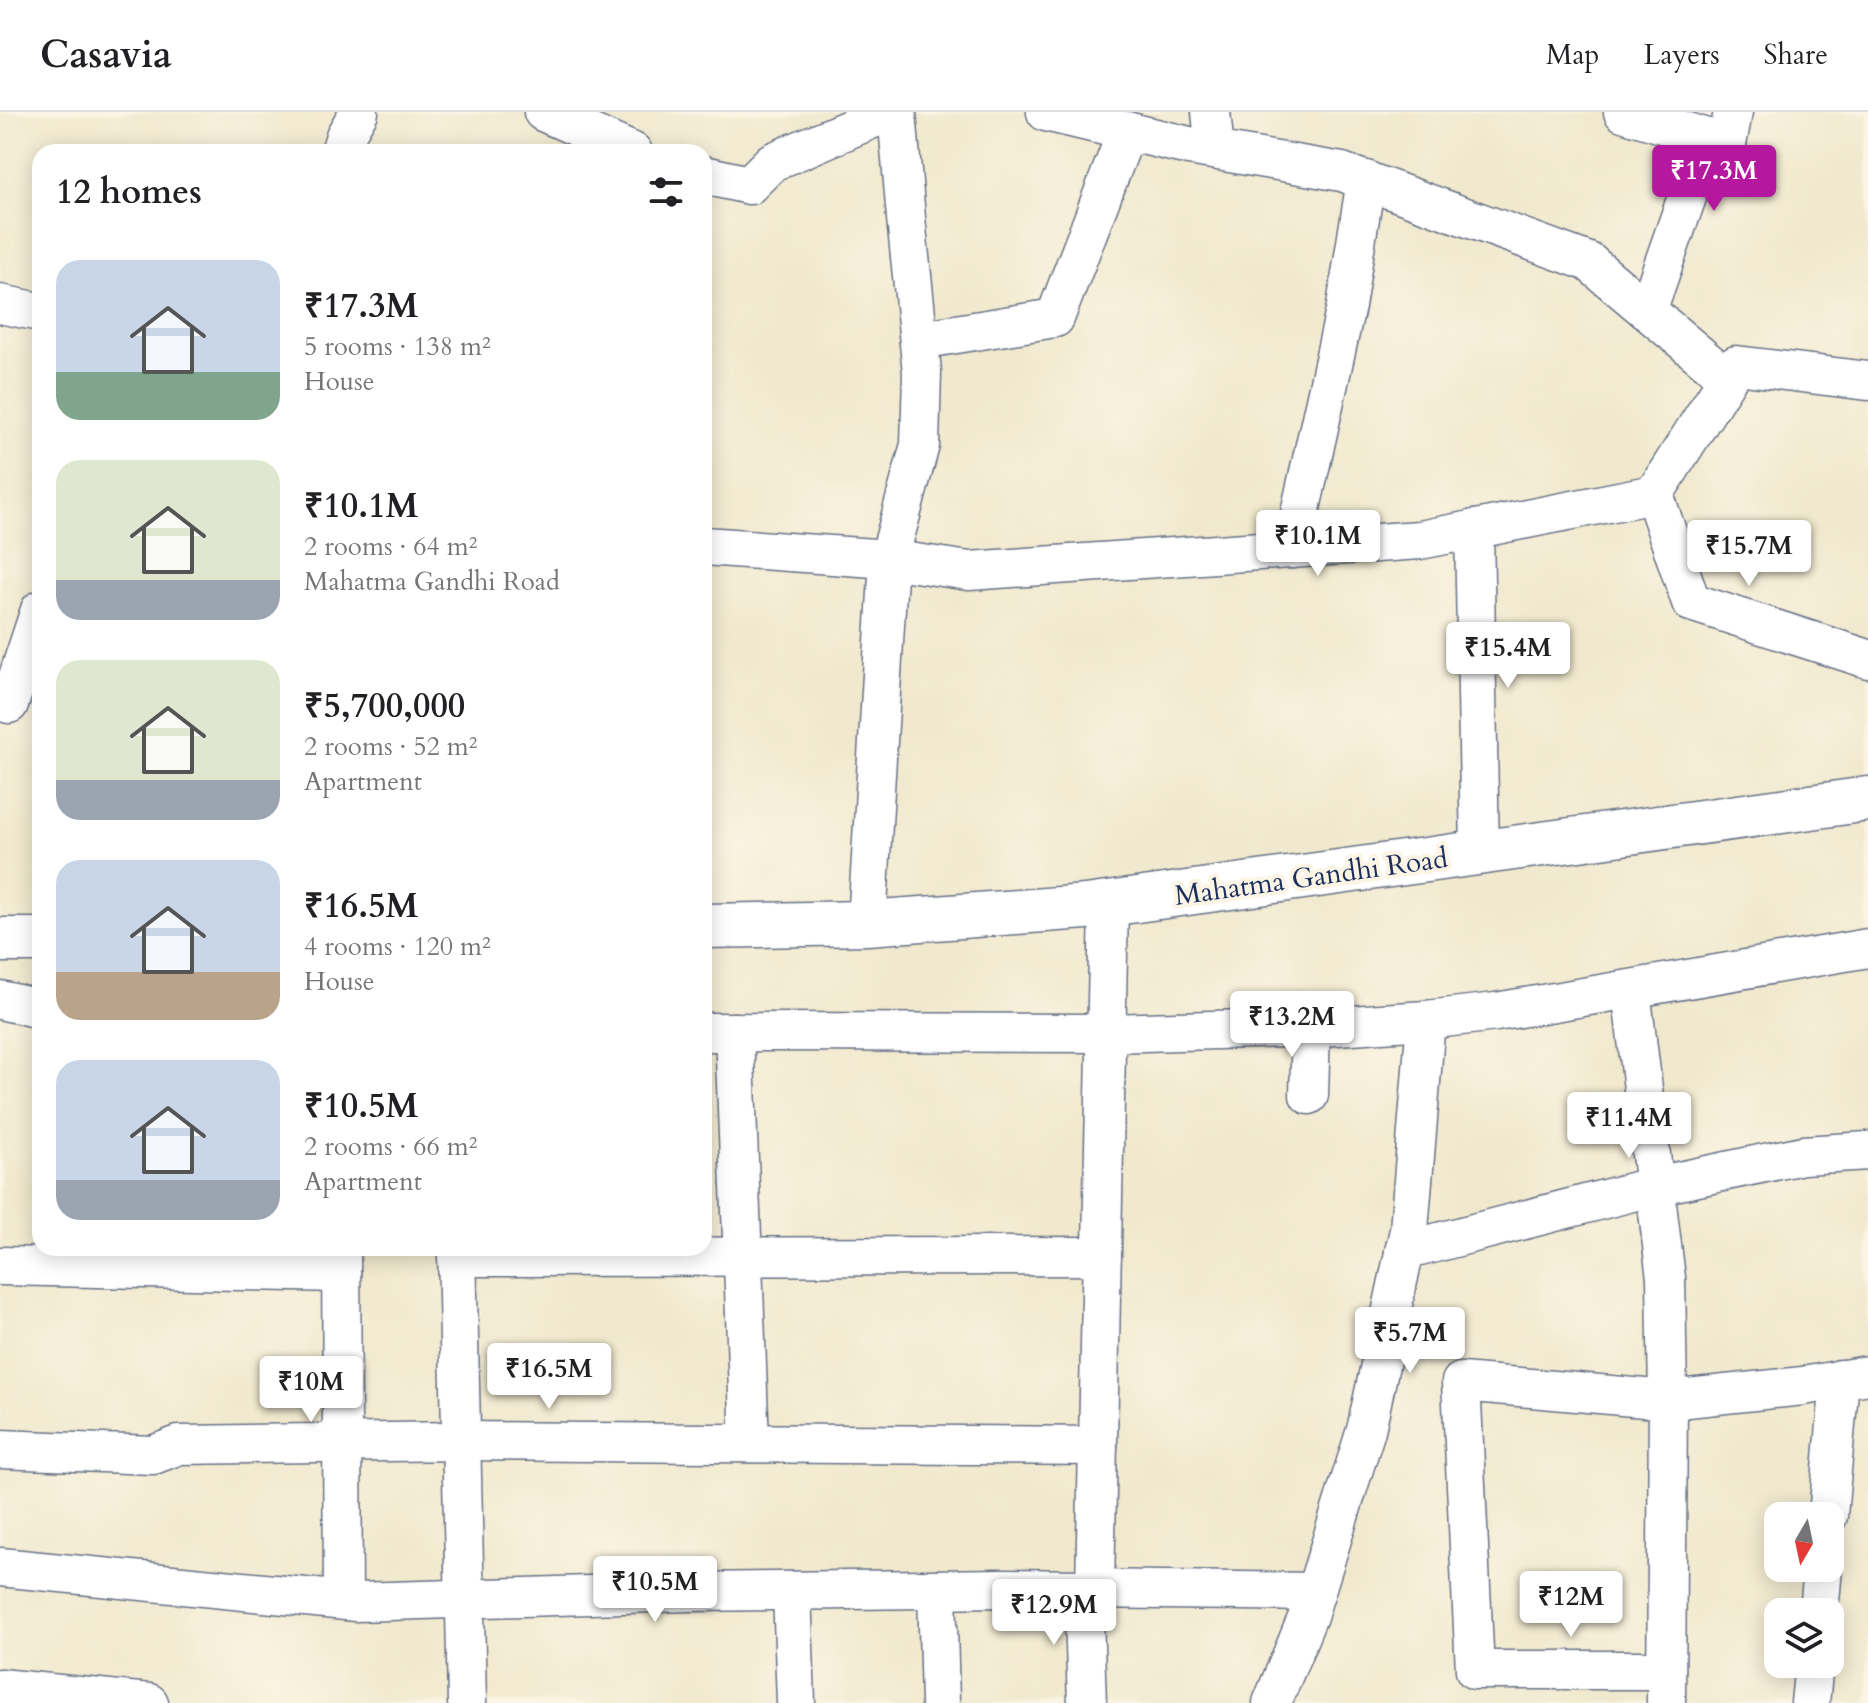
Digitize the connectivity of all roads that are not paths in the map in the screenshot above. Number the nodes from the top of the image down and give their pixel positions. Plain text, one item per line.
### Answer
1 (359, 112) edge
2 (543, 112) edge
3 (889, 112) edge
4 (897, 112) edge
5 (1046, 112) edge
6 (1211, 112) edge
7 (1623, 112) edge
8 (1730, 128) edge
9 (1127, 131) junction
10 (342, 144) edge
11 (615, 144) edge
12 (1215, 150) junction
13 (712, 177) edge
14 (1366, 180) junction
15 (0, 304) edge
16 (32, 310) edge
17 (1647, 311) junction
18 (919, 340) junction
19 (1727, 378) junction
20 (1868, 381) edge
21 (1654, 494) junction
22 (1474, 529) junction
23 (712, 547) edge
24 (1292, 549) junction
25 (889, 559) junction
26 (32, 634) edge
27 (1868, 659) edge
28 (9, 704) dead end
29 (1868, 799) edge
30 (1480, 853) junction
31 (1109, 904) junction
32 (867, 923) junction
33 (712, 926) edge
34 (0, 940) edge
35 (32, 940) edge
36 (1868, 948) edge
37 (1631, 990) junction
38 (0, 1000) edge
39 (32, 1007) edge
40 (1426, 1020) junction
41 (1311, 1027) junction
42 (719, 1032) edge
43 (1107, 1033) junction
44 (1309, 1095) dead end
45 (1868, 1151) edge
46 (1655, 1186) junction
47 (1404, 1251) junction
48 (457, 1256) edge
49 (685, 1256) edge
50 (1102, 1256) junction
51 (742, 1257) junction
52 (341, 1260) edge
53 (0, 1266) edge
54 (1854, 1377) edge
55 (1668, 1400) junction
56 (461, 1441) junction
57 (342, 1443) junction
58 (750, 1443) junction
59 (1098, 1446) junction
60 (0, 1449) edge
61 (1831, 1502) edge
62 (0, 1567) edge
63 (937, 1589) junction
64 (1089, 1589) junction
65 (792, 1591) junction
66 (1315, 1592) junction
67 (465, 1598) junction
68 (343, 1600) junction
69 (1813, 1678) edge
70 (1666, 1686) edge
71 (0, 1688) edge
72 (149, 1703) edge
73 (467, 1703) edge
74 (796, 1703) edge
75 (940, 1703) edge
76 (1087, 1703) edge
77 (1272, 1703) edge
78 (1810, 1703) edge

1 - 10 street
2 - 11 street
3 - 13 street
4 - 18 street
5 - 9 street
6 - 12 street
7 - 8 street
8 - 17 street
9 - 12 street
9 - 18 street
12 - 14 street
14 - 17 street
14 - 24 street
15 - 16 street
17 - 19 street
18 - 25 street
19 - 20 street
19 - 21 street
21 - 22 street
21 - 27 street
22 - 24 street
22 - 30 street
23 - 25 street
24 - 25 street
25 - 32 street
26 - 28 street
29 - 30 street, Mahatma Gandhi Road
30 - 31 street, Mahatma Gandhi Road
31 - 32 street, Mahatma Gandhi Road
31 - 43 street
32 - 33 street, Mahatma Gandhi Road
34 - 35 street
36 - 37 street
37 - 40 street
37 - 46 street
38 - 39 street
40 - 41 street
40 - 47 street
41 - 43 street
41 - 44 street
42 - 43 street
42 - 51 street
43 - 50 street
45 - 46 street
46 - 47 street
46 - 55 street
47 - 66 street
48 - 56 street
49 - 51 street
50 - 51 street
50 - 59 street
51 - 58 street
52 - 53 street
52 - 57 street
54 - 55 street
54 - 61 street
55 - 70 street
55 - 70 street
56 - 57 street
56 - 58 street
56 - 67 street
57 - 60 street
57 - 68 street
58 - 59 street
59 - 64 street
62 - 68 street
63 - 64 street
63 - 65 street
63 - 75 street
64 - 66 street
64 - 76 street
65 - 67 street
65 - 74 street
66 - 77 street
67 - 68 street
67 - 73 street
69 - 78 street
71 - 72 street

